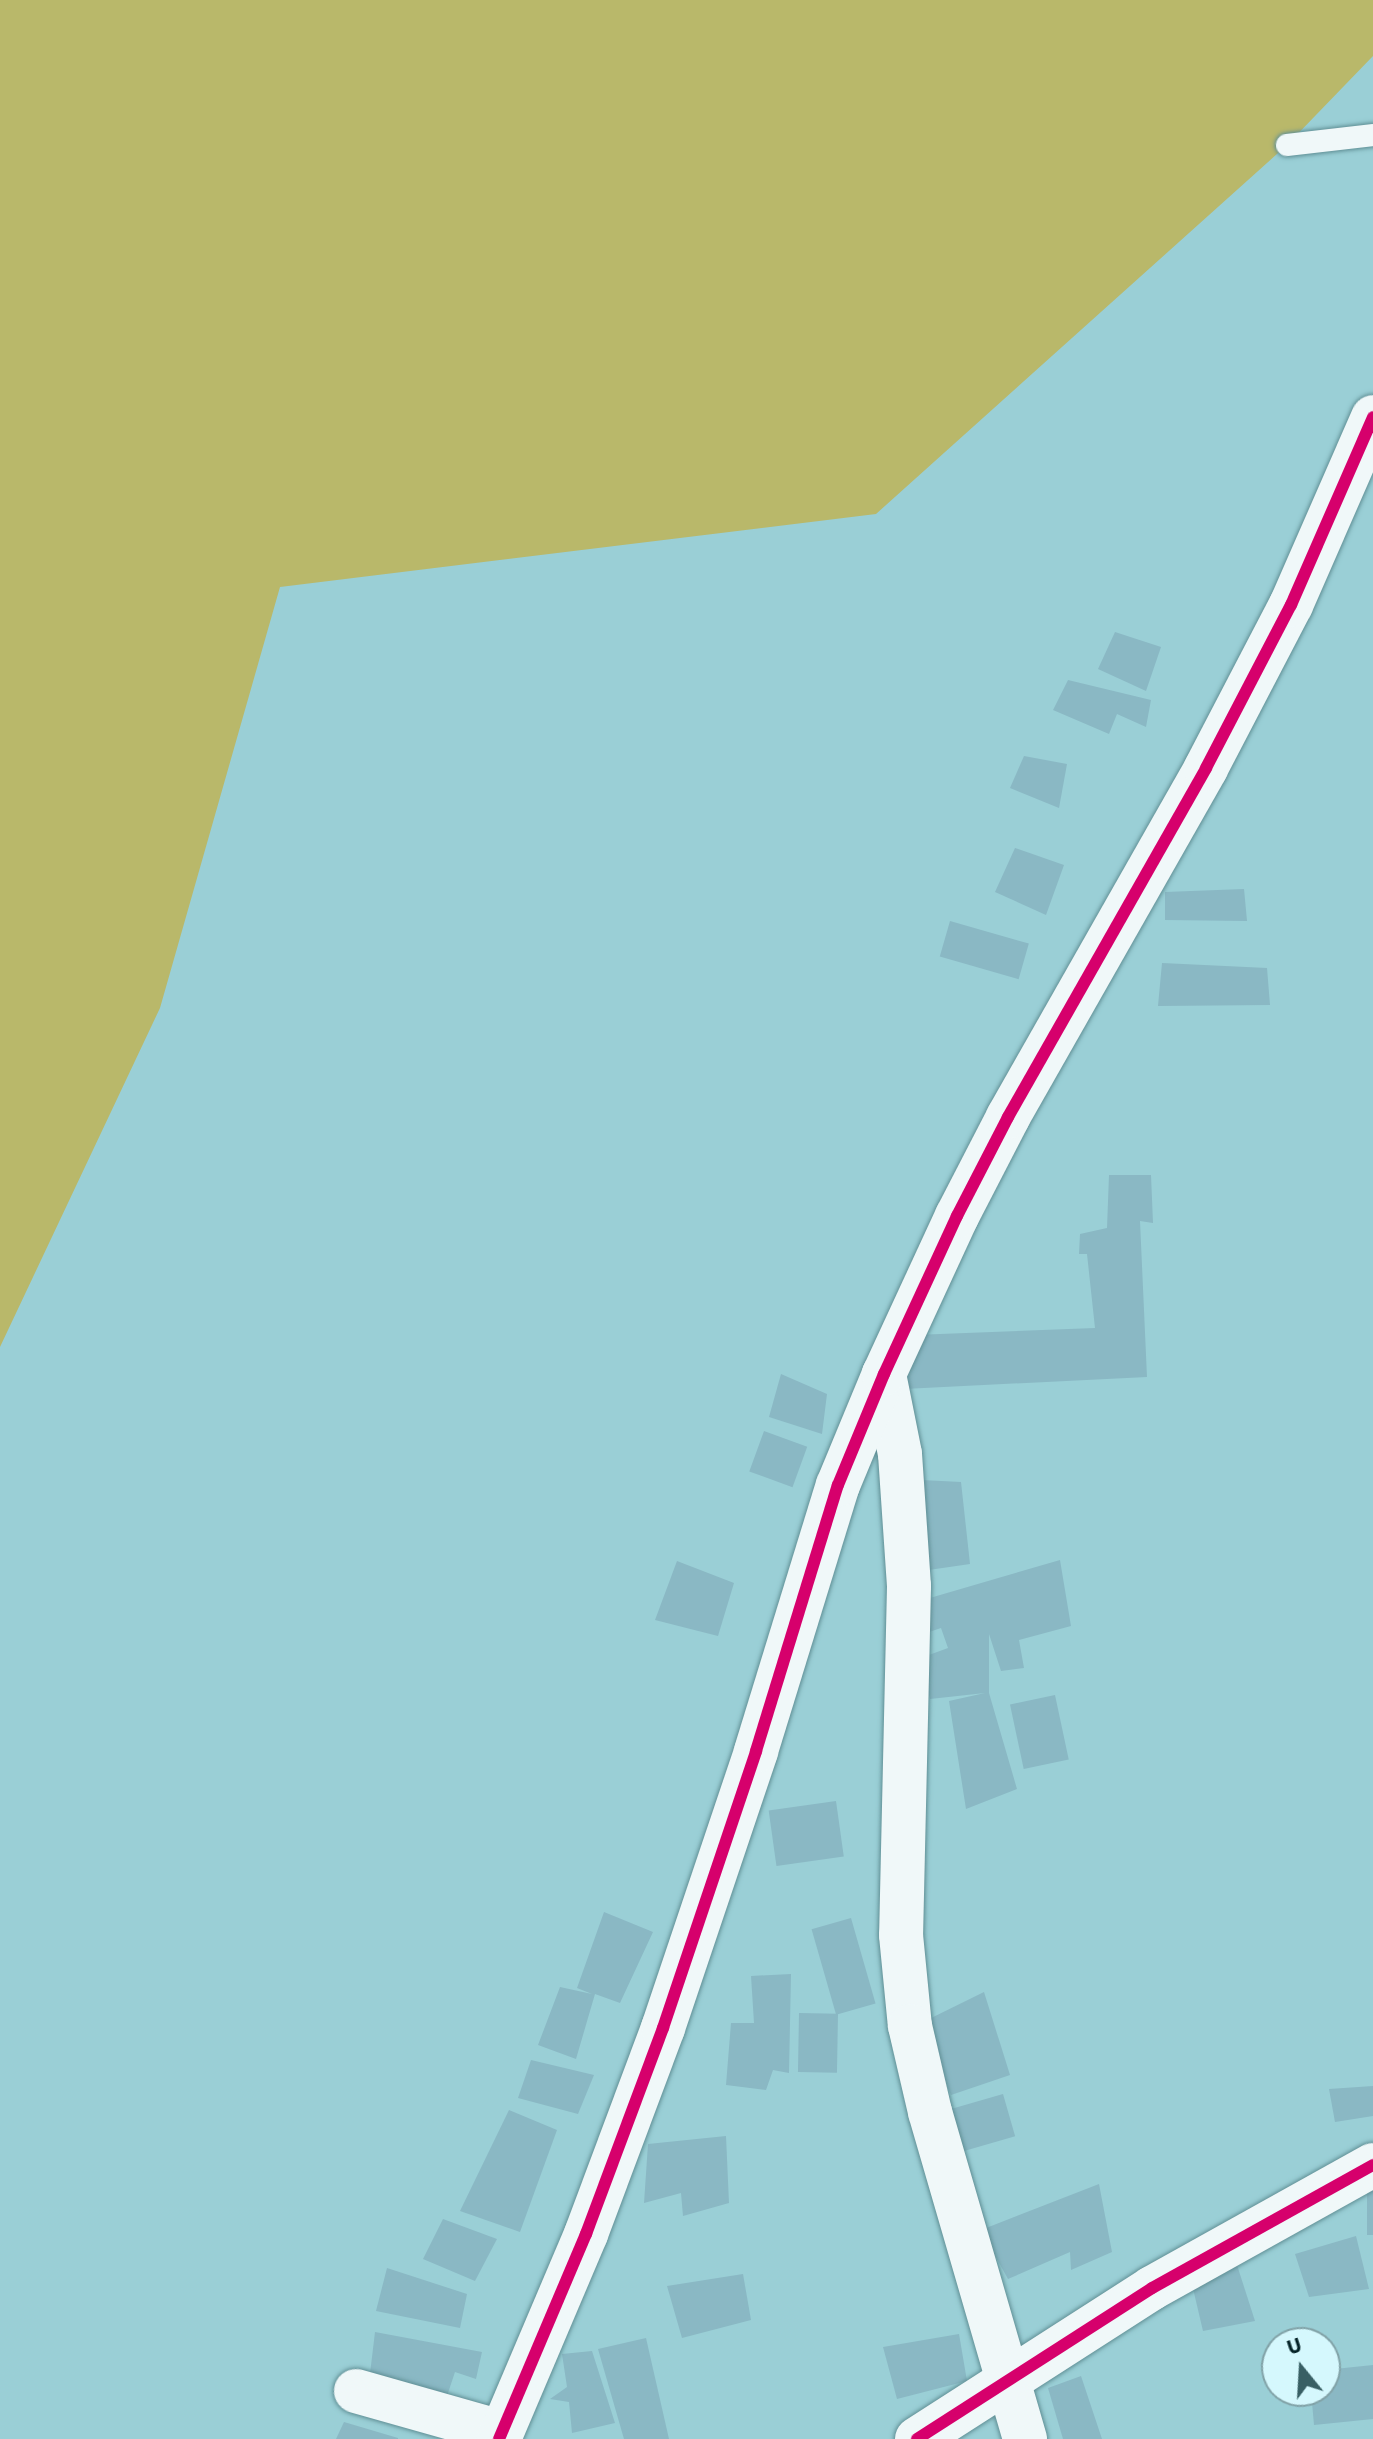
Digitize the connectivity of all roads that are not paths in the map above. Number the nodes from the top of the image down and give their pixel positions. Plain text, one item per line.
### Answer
1 (1373, 135) edge
2 (1287, 145) dead end
3 (1373, 417) edge
4 (884, 1374) junction
5 (1373, 2165) edge
6 (1010, 2381) junction
7 (356, 2391) dead end
8 (500, 2435) edge
9 (917, 2439) edge
10 (1025, 2439) edge

1 - 2 lane
3 - 4 street
4 - 6 street
4 - 8 street
5 - 6 street
6 - 9 street
6 - 10 street
7 - 8 street

